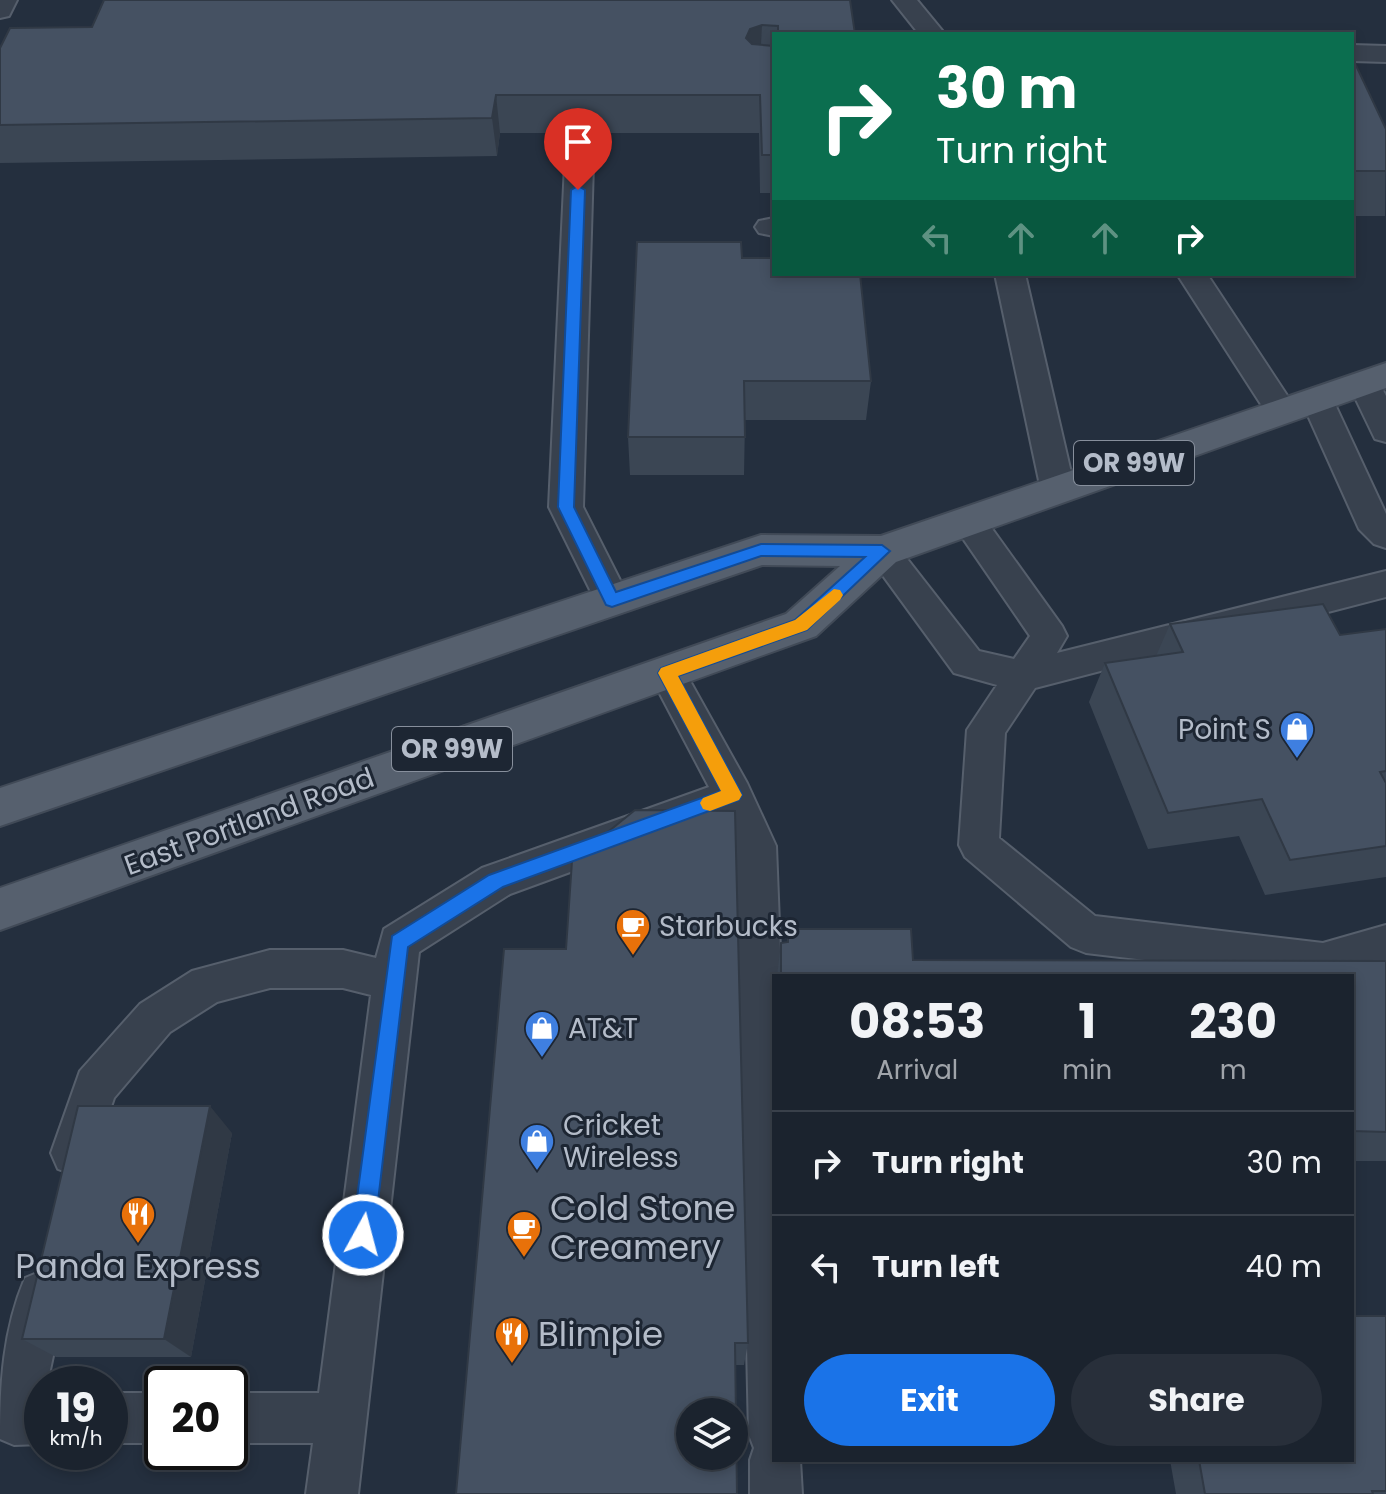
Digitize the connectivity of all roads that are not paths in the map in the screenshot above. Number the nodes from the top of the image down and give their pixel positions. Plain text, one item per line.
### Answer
1 (5, 0) edge
2 (904, 0) edge
3 (0, 11) edge
4 (930, 32) edge
5 (1354, 53) edge
6 (1385, 56) edge
7 (579, 164) dead end
8 (1010, 276) edge
9 (1194, 276) edge
10 (1375, 379) edge
11 (1300, 406) junction
12 (1386, 431) edge
13 (1058, 490) junction
14 (968, 521) junction
15 (1386, 535) edge
16 (882, 551) junction
17 (1386, 584) edge
18 (612, 600) junction
19 (667, 673) junction
20 (1023, 676) junction
21 (733, 795) junction
22 (0, 807) edge
23 (0, 909) edge
24 (1386, 944) edge
25 (395, 982) junction
26 (66, 1191) edge
27 (52, 1252) edge
28 (26, 1366) edge
29 (772, 1370) edge
30 (24, 1376) edge
31 (248, 1418) edge
32 (341, 1418) junction
33 (24, 1420) edge
34 (775, 1462) edge
35 (332, 1494) edge
36 (776, 1494) edge

1 - 3 lane
2 - 4 lane
5 - 6 lane
7 - 18 lane
8 - 13 lane
9 - 11 lane
10 - 11 main road, East Portland Road / OR 99W
10 - 12 lane
11 - 13 main road, East Portland Road / OR 99W
11 - 15 lane
13 - 14 main road, East Portland Road / OR 99W
14 - 16 main road, East Portland Road / OR 99W
14 - 20 lane
16 - 18 main road, East Portland Road / OR 99W
16 - 19 main road, East Portland Road / OR 99W
16 - 20 lane
17 - 20 lane
18 - 22 main road, East Portland Road / OR 99W
19 - 21 lane
19 - 23 main road, East Portland Road / OR 99W
20 - 24 lane
21 - 25 lane
21 - 29 lane
25 - 26 lane
25 - 32 lane
27 - 28 lane
30 - 33 lane
31 - 32 lane
32 - 35 lane
34 - 36 lane

